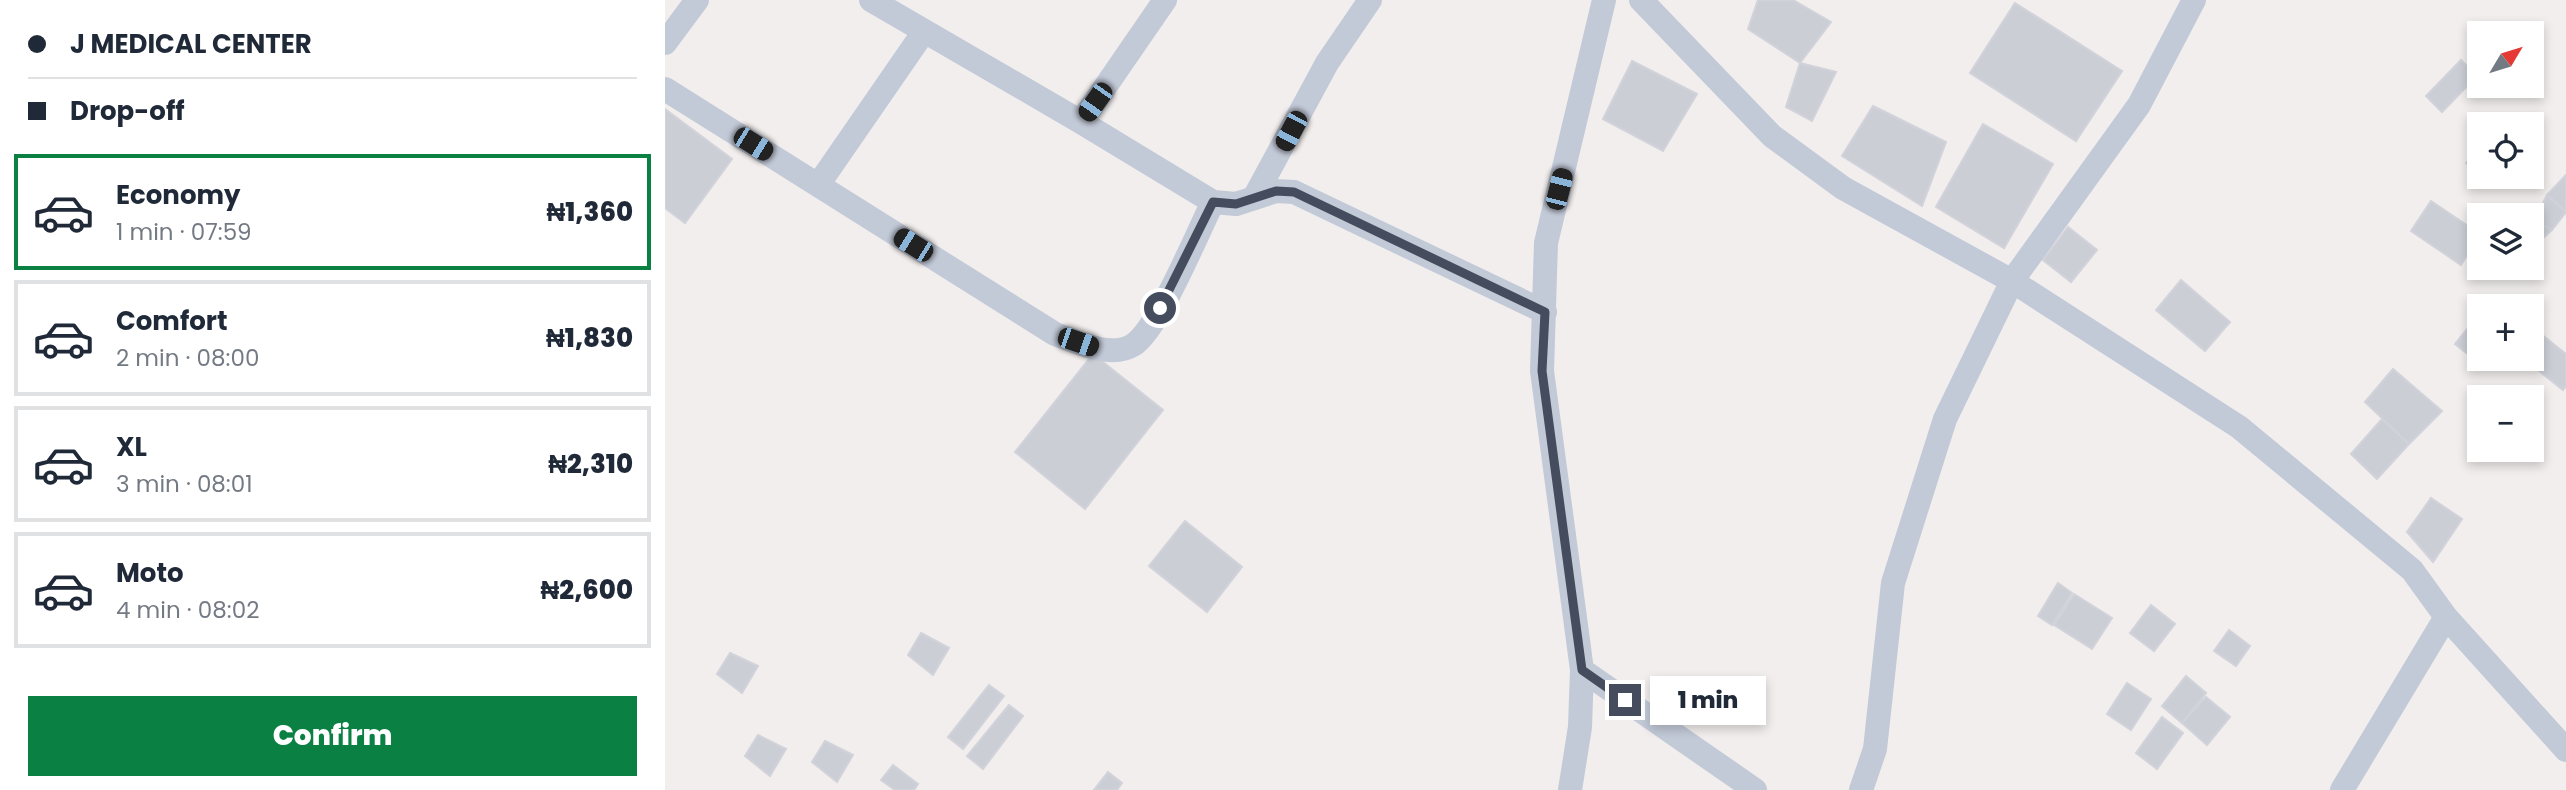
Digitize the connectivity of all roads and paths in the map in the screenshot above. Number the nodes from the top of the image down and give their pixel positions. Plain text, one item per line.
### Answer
1 (697, 0) edge
2 (871, 0) edge
3 (1165, 0) edge
4 (1370, 0) edge
5 (1604, 0) edge
6 (1641, 0) edge
7 (2194, 0) edge
8 (902, 8) edge
9 (923, 33) junction
10 (665, 43) edge
11 (665, 89) edge
12 (1081, 122) junction
13 (818, 186) junction
14 (1254, 198) junction
15 (1213, 202) junction
16 (2012, 281) junction
17 (1545, 312) junction
18 (2446, 617) junction
19 (1582, 670) junction
20 (2566, 750) edge
21 (1570, 790) edge
22 (1755, 790) edge
23 (1861, 790) edge
24 (2343, 790) edge

1 - 10 street
2 - 8 street
3 - 12 street
4 - 14 street
5 - 17 street
6 - 16 street
7 - 16 street
8 - 9 street
9 - 12 street
9 - 13 street
11 - 13 street
12 - 15 street
13 - 15 street
14 - 15 street
14 - 17 street
16 - 18 street
16 - 23 street
17 - 19 street
18 - 20 street
18 - 24 street
19 - 21 street
19 - 22 street

